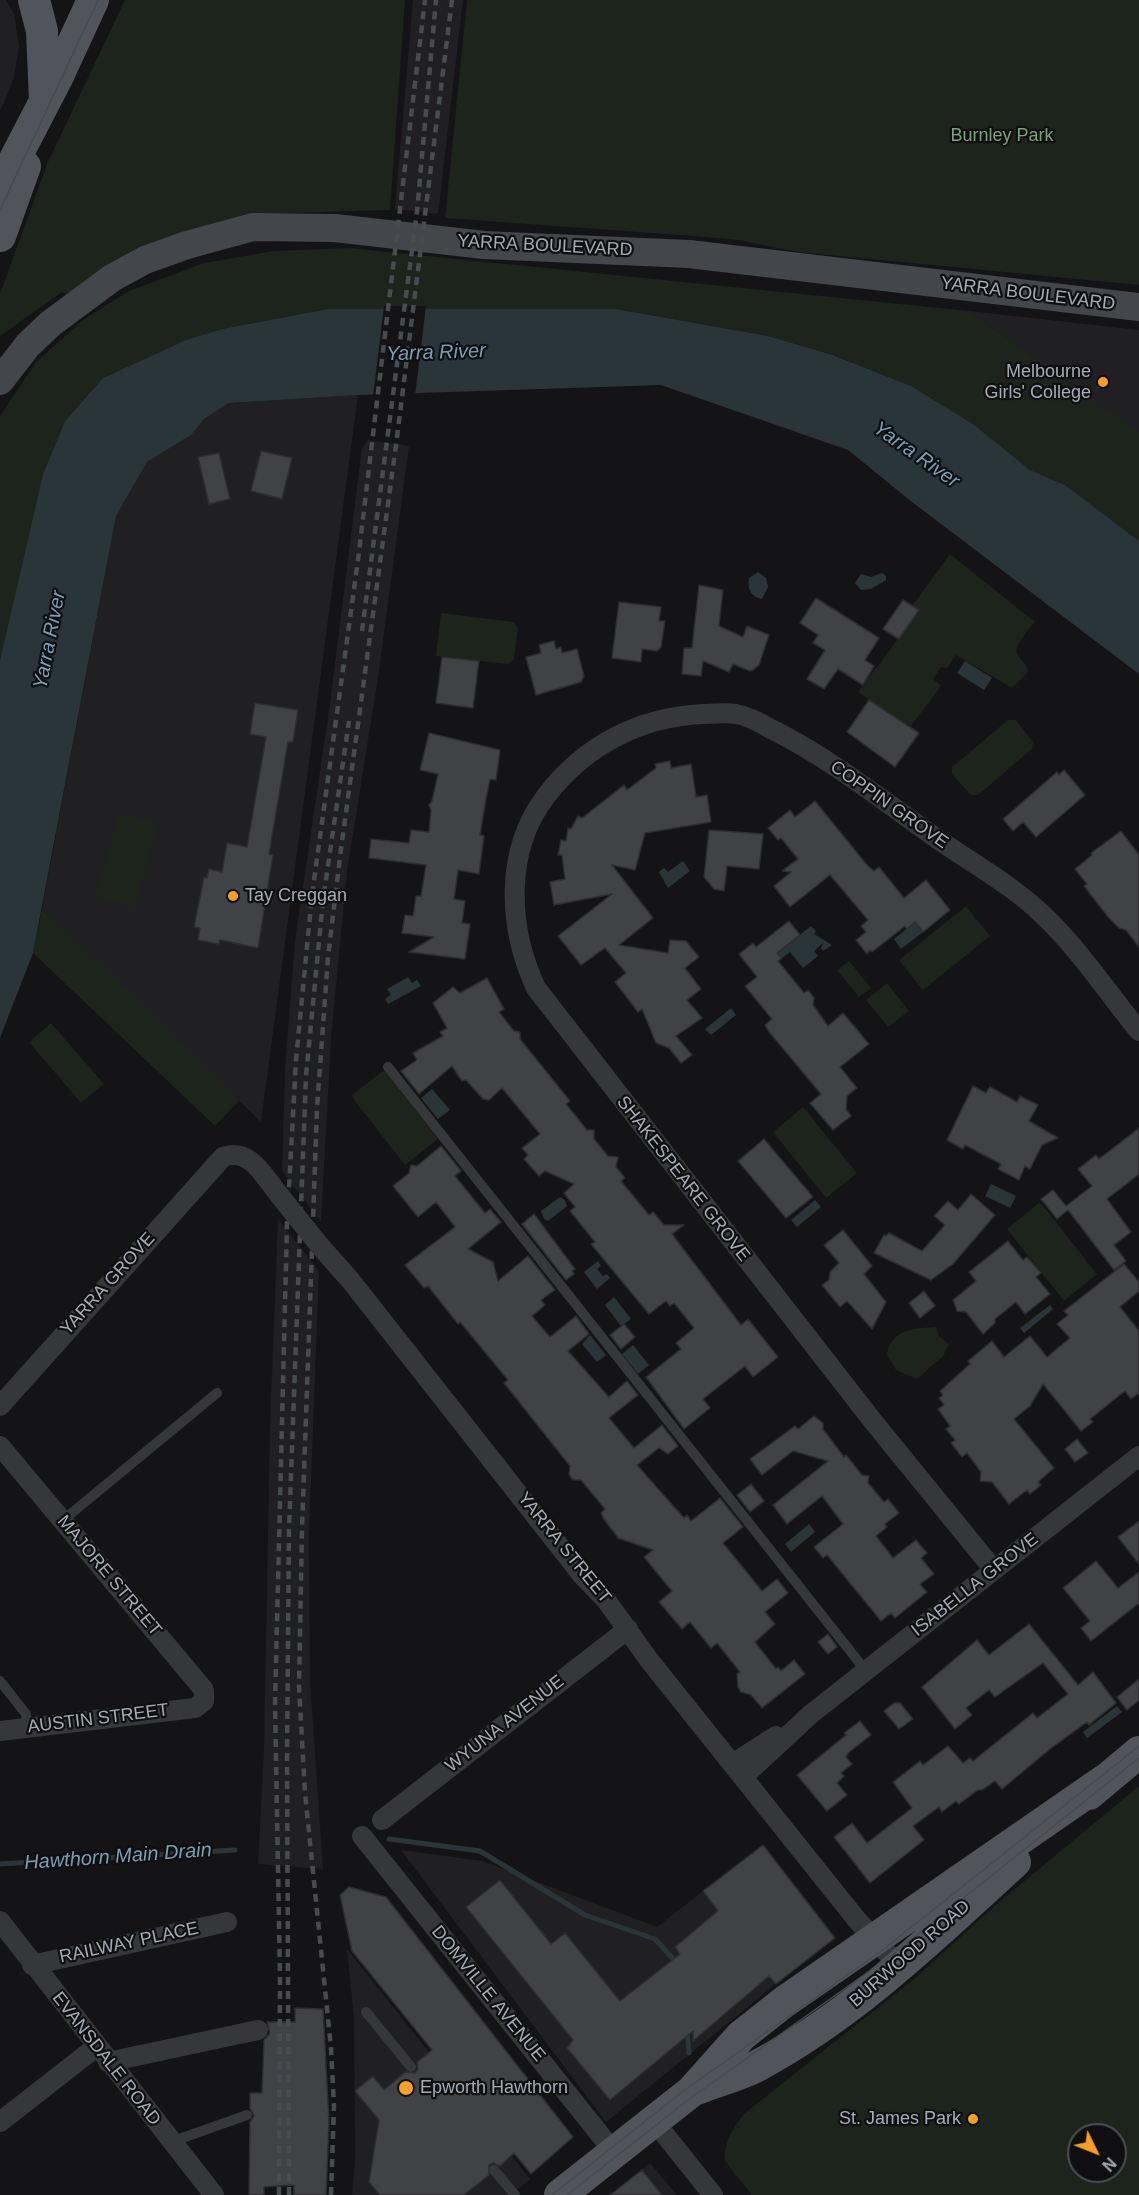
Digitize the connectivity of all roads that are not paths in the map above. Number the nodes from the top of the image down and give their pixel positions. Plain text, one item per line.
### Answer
1 (34, 0) edge
2 (83, 4) edge
3 (51, 89) junction
4 (0, 188) edge
5 (0, 236) edge
6 (1139, 307) edge
7 (0, 381) edge
8 (584, 756) joint
9 (1139, 1031) edge
10 (388, 1067) dead end
11 (217, 1163) joint
12 (217, 1393) dead end
13 (0, 1406) edge
14 (0, 1446) edge
15 (1139, 1456) edge
16 (62, 1521) junction
17 (994, 1570) junction
18 (628, 1629) junction
19 (866, 1671) junction
20 (0, 1681) edge
21 (195, 1708) joint
22 (28, 1727) junction
23 (0, 1731) edge
24 (1139, 1752) edge
25 (739, 1770) junction
26 (1105, 1780) junction
27 (382, 1820) dead end
28 (362, 1836) dead end
29 (0, 1922) edge
30 (226, 1922) dead end
31 (874, 1939) junction
32 (32, 1965) junction
33 (900, 1967) junction
34 (366, 2012) dead end
35 (258, 2030) dead end
36 (102, 2054) junction
37 (411, 2067) dead end
38 (692, 2091) junction
39 (247, 2115) dead end
40 (654, 2121) junction
41 (0, 2122) edge
42 (171, 2142) junction
43 (614, 2152) junction
44 (494, 2170) dead end
45 (214, 2195) edge
46 (515, 2195) edge
47 (560, 2195) edge
48 (713, 2195) edge

1 - 3 main road
2 - 3 main road
3 - 4 main road
3 - 5 main road
6 - 7 main road, YARRA BOULEVARD
8 - 9 street, COPPIN GROVE
8 - 17 street, SHAKESPEARE GROVE
10 - 19 lane
11 - 13 street, YARRA GROVE
11 - 18 street, YARRA STREET, bridge
12 - 16 lane
14 - 16 street, MAJORE STREET
15 - 17 street, ISABELLA GROVE
16 - 21 street, MAJORE STREET
17 - 19 street, ISABELLA GROVE
18 - 25 street, YARRA STREET
18 - 27 street, WYUNA AVENUE
19 - 25 street, ISABELLA GROVE
20 - 22 lane
21 - 22 street, AUSTIN STREET
22 - 23 street, AUSTIN STREET
24 - 26 main road, BURWOOD ROAD
25 - 31 street, YARRA STREET
26 - 31 main road, BURWOOD ROAD
26 - 33 main road, BURWOOD ROAD
28 - 43 street, DOMVILLE AVENUE
29 - 32 street, EVANSDALE ROAD
30 - 32 street, RAILWAY PLACE
31 - 33 street, YARRA STREET
31 - 38 main road, BURWOOD ROAD
32 - 36 street, EVANSDALE ROAD
33 - 38 main road, BURWOOD ROAD
34 - 37 lane
35 - 36 street
36 - 41 street
36 - 42 street, EVANSDALE ROAD
38 - 40 main road, BURWOOD ROAD
39 - 42 lane
40 - 43 main road, BURWOOD ROAD
40 - 48 street
42 - 45 street, EVANSDALE ROAD
43 - 47 main road, BURWOOD ROAD
44 - 46 lane

